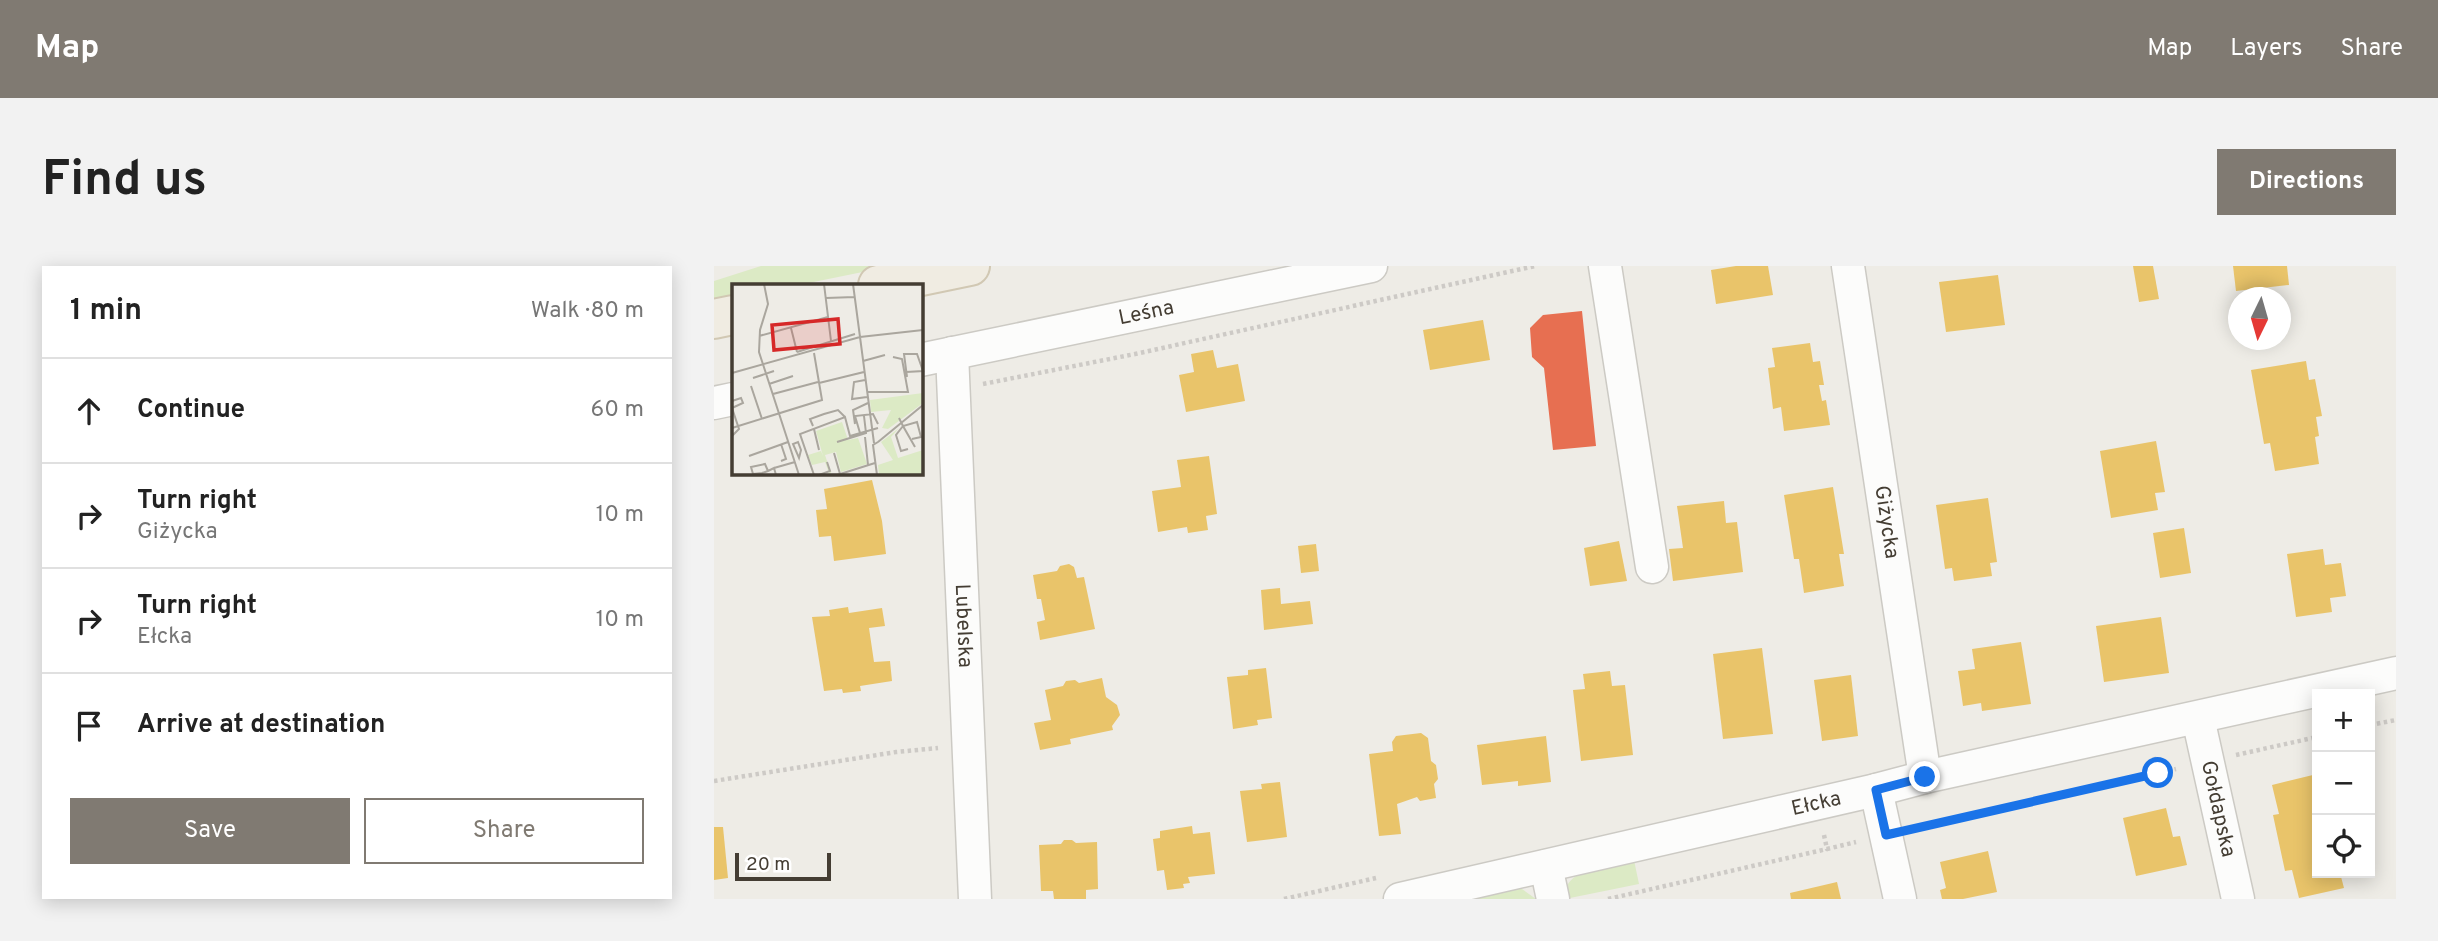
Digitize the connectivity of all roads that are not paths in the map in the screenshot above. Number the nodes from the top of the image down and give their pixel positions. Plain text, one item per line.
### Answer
1 (970, 266) edge
2 (1371, 266) edge
3 (1605, 266) edge
4 (1847, 266) edge
5 (883, 284) edge
6 (732, 315) edge
7 (714, 319) edge
8 (952, 353) junction
9 (922, 360) edge
10 (732, 399) edge
11 (714, 403) edge
12 (1652, 568) dead end
13 (2396, 673) edge
14 (2198, 718) junction
15 (1925, 777) junction
16 (1876, 790) junction
17 (1546, 866) junction
18 (975, 899) edge
19 (1399, 899) edge
20 (1553, 899) edge
21 (1900, 899) edge
22 (2238, 899) edge

1 - 5 main road
2 - 8 street, Leśna
3 - 12 street
4 - 15 street, Giżycka
6 - 7 main road
8 - 9 street, Leśna
8 - 18 street, Lubelska
10 - 11 street
13 - 14 street, Ełcka
14 - 15 street, Ełcka
14 - 22 street, Gołdapska
15 - 16 street, Ełcka
16 - 17 street, Ełcka
16 - 21 street
17 - 19 street, Ełcka
17 - 20 street

